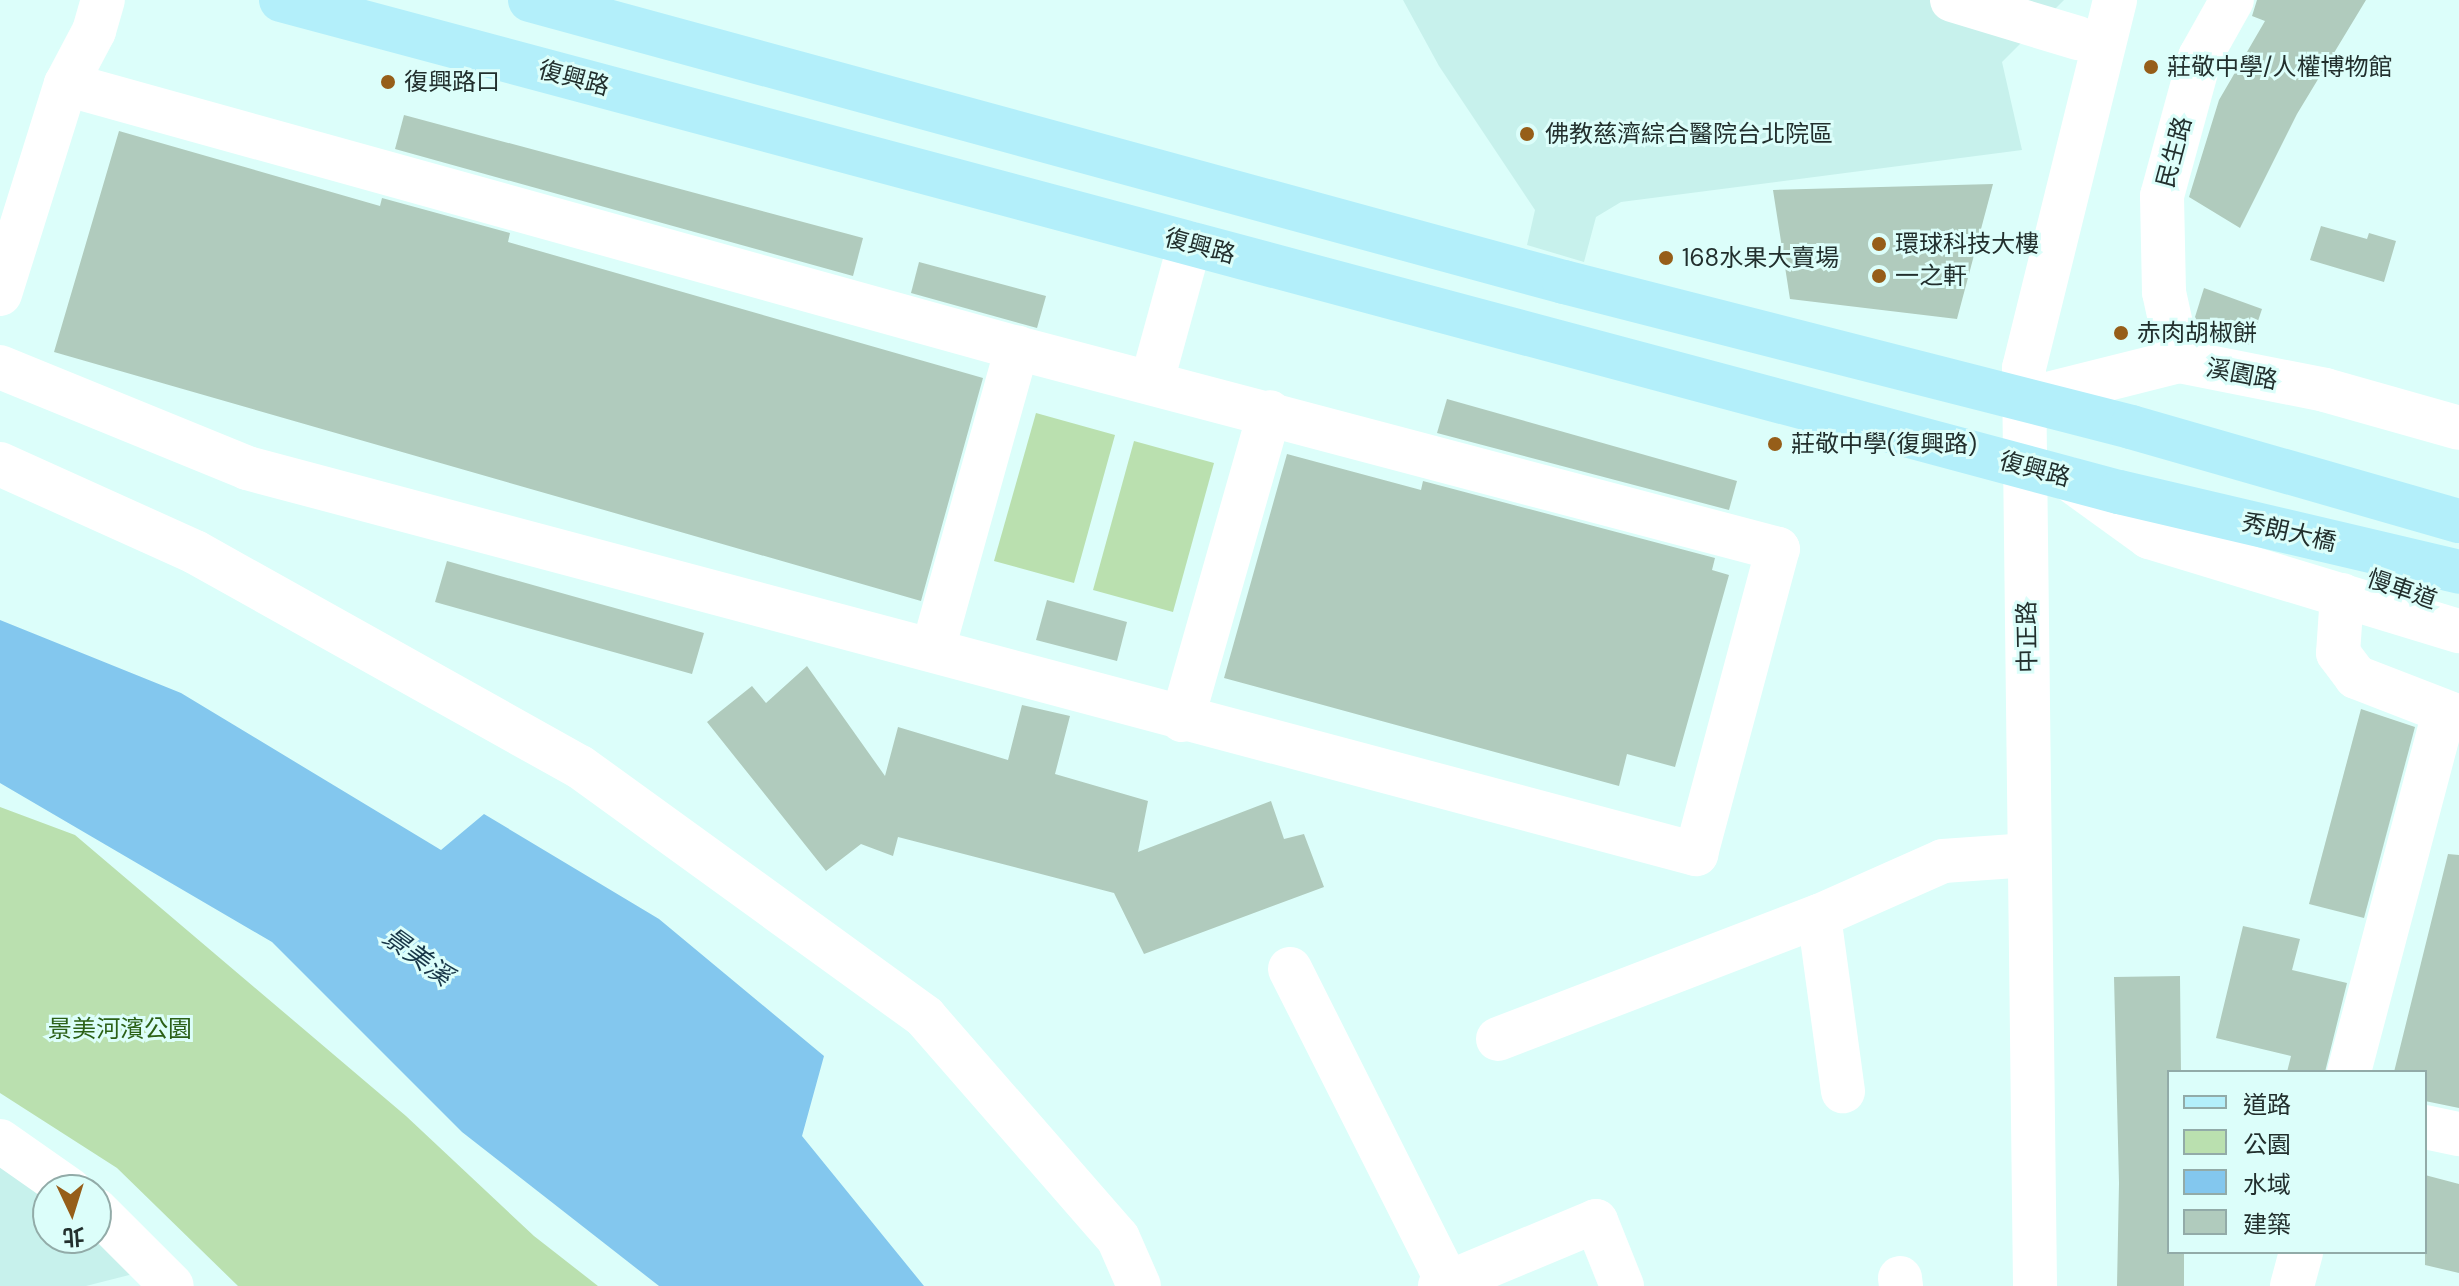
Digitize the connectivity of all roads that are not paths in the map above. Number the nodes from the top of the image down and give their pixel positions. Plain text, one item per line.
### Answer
1 (103, 0) edge
2 (281, 0) edge
3 (530, 0) edge
4 (1952, 0) edge
5 (2115, 0) edge
6 (2232, 0) edge
7 (2078, 38) dead end
8 (66, 84) junction
9 (1190, 243) junction
10 (0, 294) edge
11 (1017, 348) junction
12 (2179, 361) junction
13 (0, 367) edge
14 (1152, 381) junction
15 (2024, 400) junction
16 (1270, 412) junction
17 (2459, 428) edge
18 (0, 464) edge
19 (2025, 466) junction
20 (2067, 478) junction
21 (2119, 492) junction
22 (2459, 521) edge
23 (2459, 572) edge
24 (2342, 595) junction
25 (2459, 608) edge
26 (2459, 631) edge
27 (933, 649) junction
28 (2452, 715) edge
29 (1182, 720) junction
30 (2029, 855) junction
31 (1819, 916) junction
32 (1290, 969) dead end
33 (1498, 1039) dead end
34 (2350, 1070) edge
35 (1843, 1091) dead end
36 (2427, 1127) edge
37 (2459, 1134) edge
38 (0, 1141) edge
39 (47, 1174) edge
40 (112, 1226) edge
41 (2300, 1254) edge
42 (1444, 1284) edge
43 (172, 1286) edge
44 (1139, 1286) edge
45 (1622, 1286) edge
46 (2035, 1286) edge
47 (2292, 1286) edge

1 - 8 street
2 - 9 main road, 復興路
3 - 15 main road
4 - 7 street
5 - 15 street, 中正路
6 - 12 street, 民生路
8 - 10 street
8 - 11 street
9 - 14 street
9 - 19 main road, 復興路
11 - 14 street
11 - 27 street
12 - 15 street, 溪園路
12 - 17 street, 溪園路
13 - 27 street
14 - 16 street
15 - 19 street, 中正路
15 - 22 main road
16 - 29 street
16 - 29 street
18 - 44 street
19 - 20 main road, 復興路
19 - 30 street, 中正路
20 - 21 main road, 復興路
20 - 24 street
21 - 23 main road, 秀朗大橋
21 - 25 street, 慢車道
24 - 26 street
24 - 28 street
27 - 29 street
28 - 34 street
30 - 31 street
30 - 46 street, 中正路
31 - 33 street
31 - 35 street
32 - 42 street
36 - 37 street
38 - 39 street
40 - 43 street
41 - 47 street
42 - 45 street

